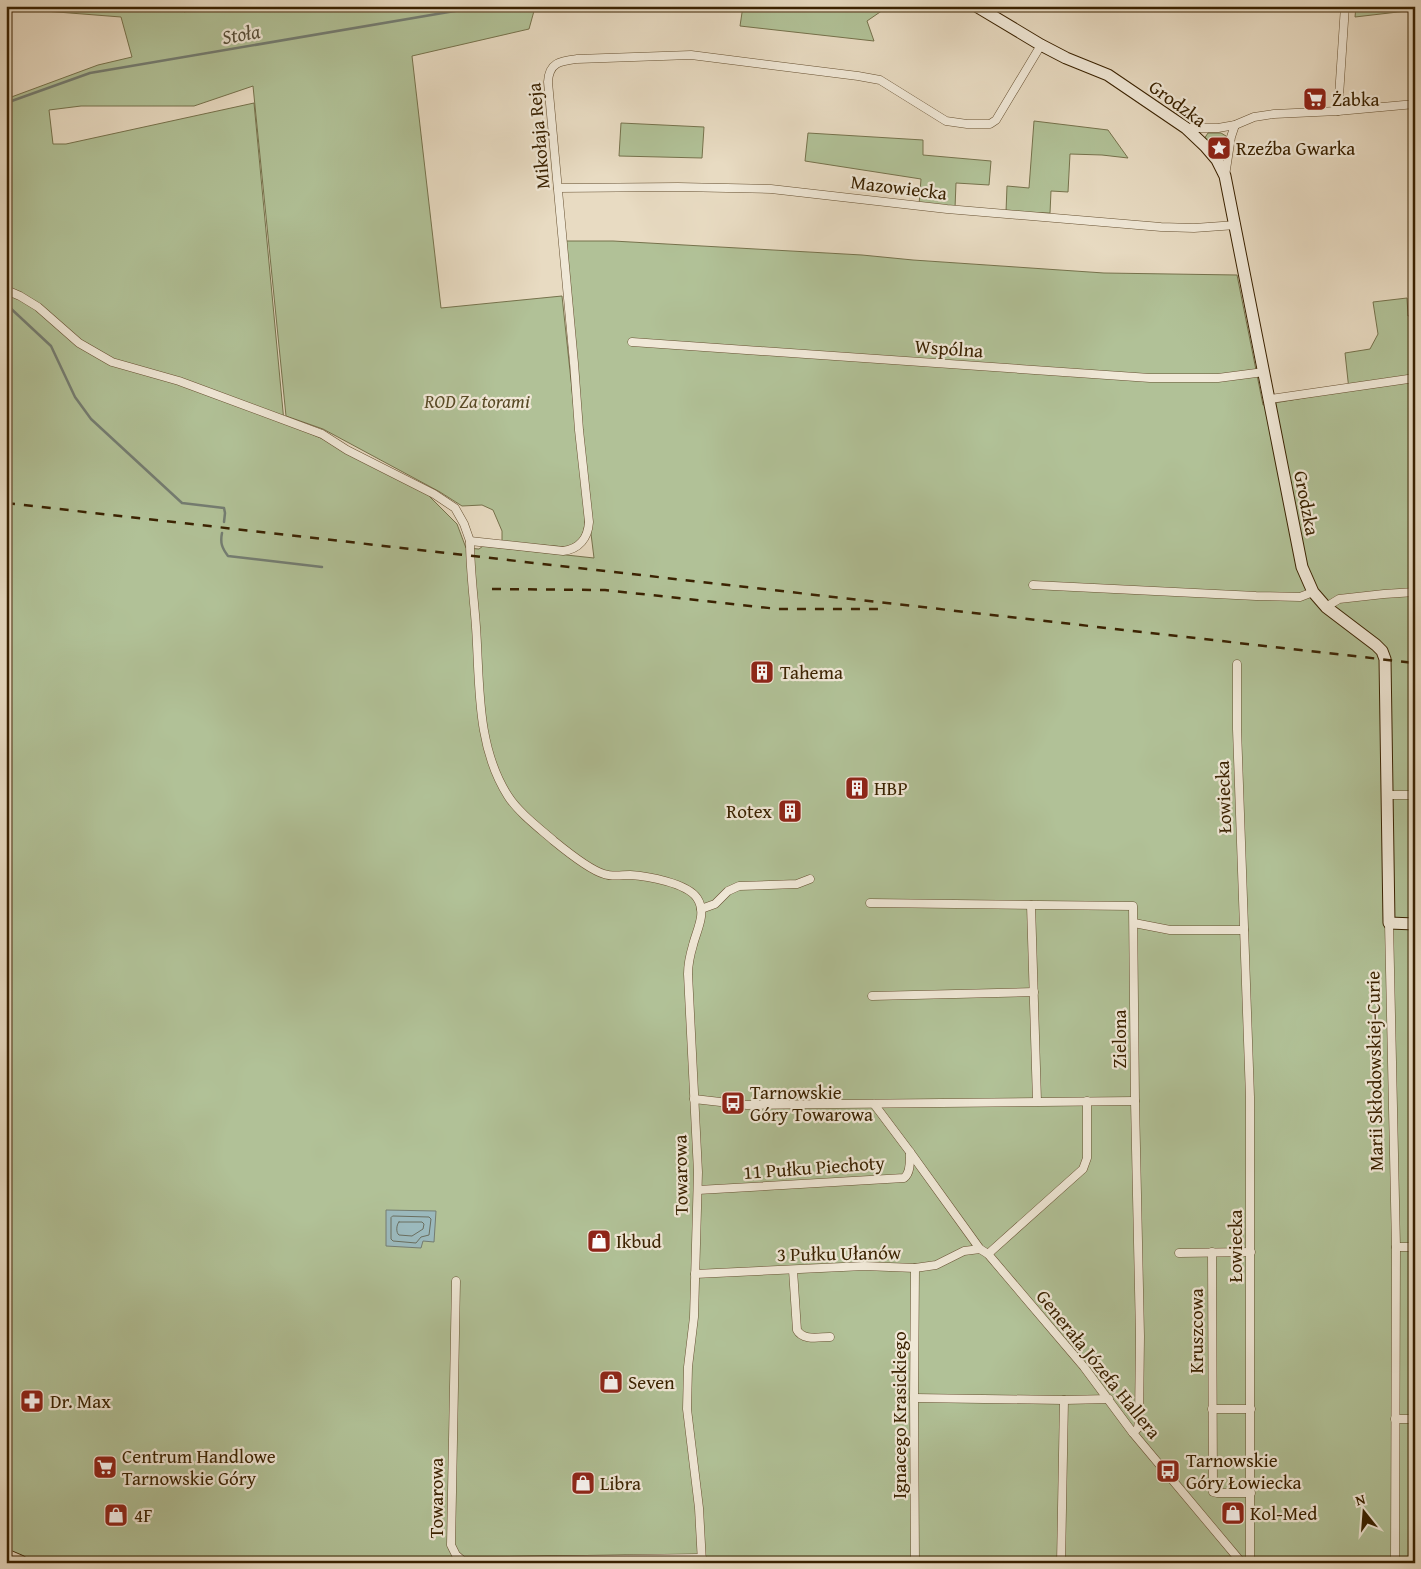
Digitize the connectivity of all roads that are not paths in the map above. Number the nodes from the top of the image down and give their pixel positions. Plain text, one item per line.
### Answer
1 (976, 6) edge
2 (1345, 6) edge
3 (1041, 45) junction
4 (1415, 104) edge
5 (1338, 111) junction
6 (1234, 125) junction
7 (1186, 128) junction
8 (1225, 176) junction
9 (558, 188) junction
10 (1236, 225) junction
11 (6, 290) edge
12 (632, 342) dead end
13 (1264, 372) junction
14 (1415, 378) edge
15 (1270, 399) junction
16 (470, 541) junction
17 (1033, 585) dead end
18 (1313, 592) junction
19 (1415, 592) edge
20 (1326, 607) junction
21 (1237, 664) dead end
22 (1388, 795) junction
23 (1415, 795) edge
24 (810, 879) dead end
25 (870, 903) dead end
26 (1031, 905) junction
27 (701, 909) junction
28 (1134, 923) junction
29 (1389, 923) junction
30 (1415, 924) edge
31 (1244, 930) junction
32 (1034, 992) junction
33 (872, 996) dead end
34 (694, 1099) junction
35 (1037, 1100) junction
36 (1087, 1100) junction
37 (1135, 1100) junction
38 (876, 1107) junction
39 (910, 1152) junction
40 (698, 1190) junction
41 (1396, 1247) junction
42 (1415, 1247) edge
43 (980, 1249) junction
44 (1212, 1252) junction
45 (1251, 1252) junction
46 (1179, 1253) dead end
47 (988, 1254) junction
48 (915, 1268) junction
49 (793, 1270) junction
50 (696, 1274) junction
51 (456, 1281) dead end
52 (830, 1337) dead end
53 (914, 1398) junction
54 (1108, 1399) junction
55 (1064, 1400) junction
56 (1212, 1409) junction
57 (1251, 1409) junction
58 (1395, 1419) junction
59 (1415, 1419) edge
60 (1133, 1433) junction
61 (1251, 1492) junction
62 (6, 1557) edge
63 (702, 1560) edge
64 (20, 1563) edge
65 (916, 1563) edge
66 (1061, 1563) edge
67 (1242, 1563) edge
68 (1250, 1563) edge
69 (1395, 1563) edge

1 - 3 street, Grodzka
2 - 5 street
3 - 7 street, Grodzka
3 - 9 street, Mikołaja Reja
4 - 5 street
5 - 6 street
6 - 7 street
6 - 8 street
7 - 8 street, Grodzka
8 - 10 street, Grodzka
9 - 10 street, Mazowiecka
9 - 16 street, Mikołaja Reja
10 - 13 street, Grodzka
11 - 16 street
12 - 13 street, Wspólna
13 - 15 street, Grodzka
14 - 15 street
15 - 18 street, Grodzka
16 - 27 street
17 - 18 street
18 - 20 street, Grodzka
19 - 20 street
20 - 22 street, Marii Skłodowskiej-Curie
21 - 31 street, Łowiecka
22 - 23 street
22 - 29 street, Marii Skłodowskiej-Curie
24 - 27 street
25 - 26 street, Zielona
26 - 28 street, Zielona
26 - 32 street
27 - 34 street, Towarowa
28 - 31 street
28 - 37 street, Zielona
29 - 30 street
29 - 41 street, Marii Skłodowskiej-Curie
31 - 45 street, Łowiecka
32 - 33 street
32 - 35 street
34 - 38 street
34 - 40 street, Towarowa
35 - 36 street
35 - 38 street
36 - 37 street
36 - 47 street
37 - 60 street, Zielona
38 - 39 street, Generała Józefa Hallera
39 - 40 street, 11 Pułku Piechoty
39 - 43 street, Generała Józefa Hallera
40 - 50 street, Towarowa
41 - 42 street
41 - 58 street, Marii Skłodowskiej-Curie
43 - 47 street, Generała Józefa Hallera
43 - 48 street, 3 Pułku Ułanów
44 - 45 street
44 - 46 street
44 - 56 street, Kruszcowa
45 - 57 street, Łowiecka
47 - 54 street, Generała Józefa Hallera
48 - 49 street, 3 Pułku Ułanów
48 - 53 street, Ignacego Krasickiego
49 - 50 street, 3 Pułku Ułanów
49 - 52 street
50 - 63 street, Towarowa
51 - 63 street, Towarowa
53 - 55 street
53 - 65 street, Ignacego Krasickiego
54 - 55 street
54 - 60 street, Generała Józefa Hallera
55 - 66 street
56 - 57 street
56 - 61 street, Kruszcowa
57 - 61 street, Łowiecka
58 - 59 street
58 - 69 street, Marii Skłodowskiej-Curie
60 - 67 street, Generała Józefa Hallera
61 - 68 street, Łowiecka
62 - 64 highway

